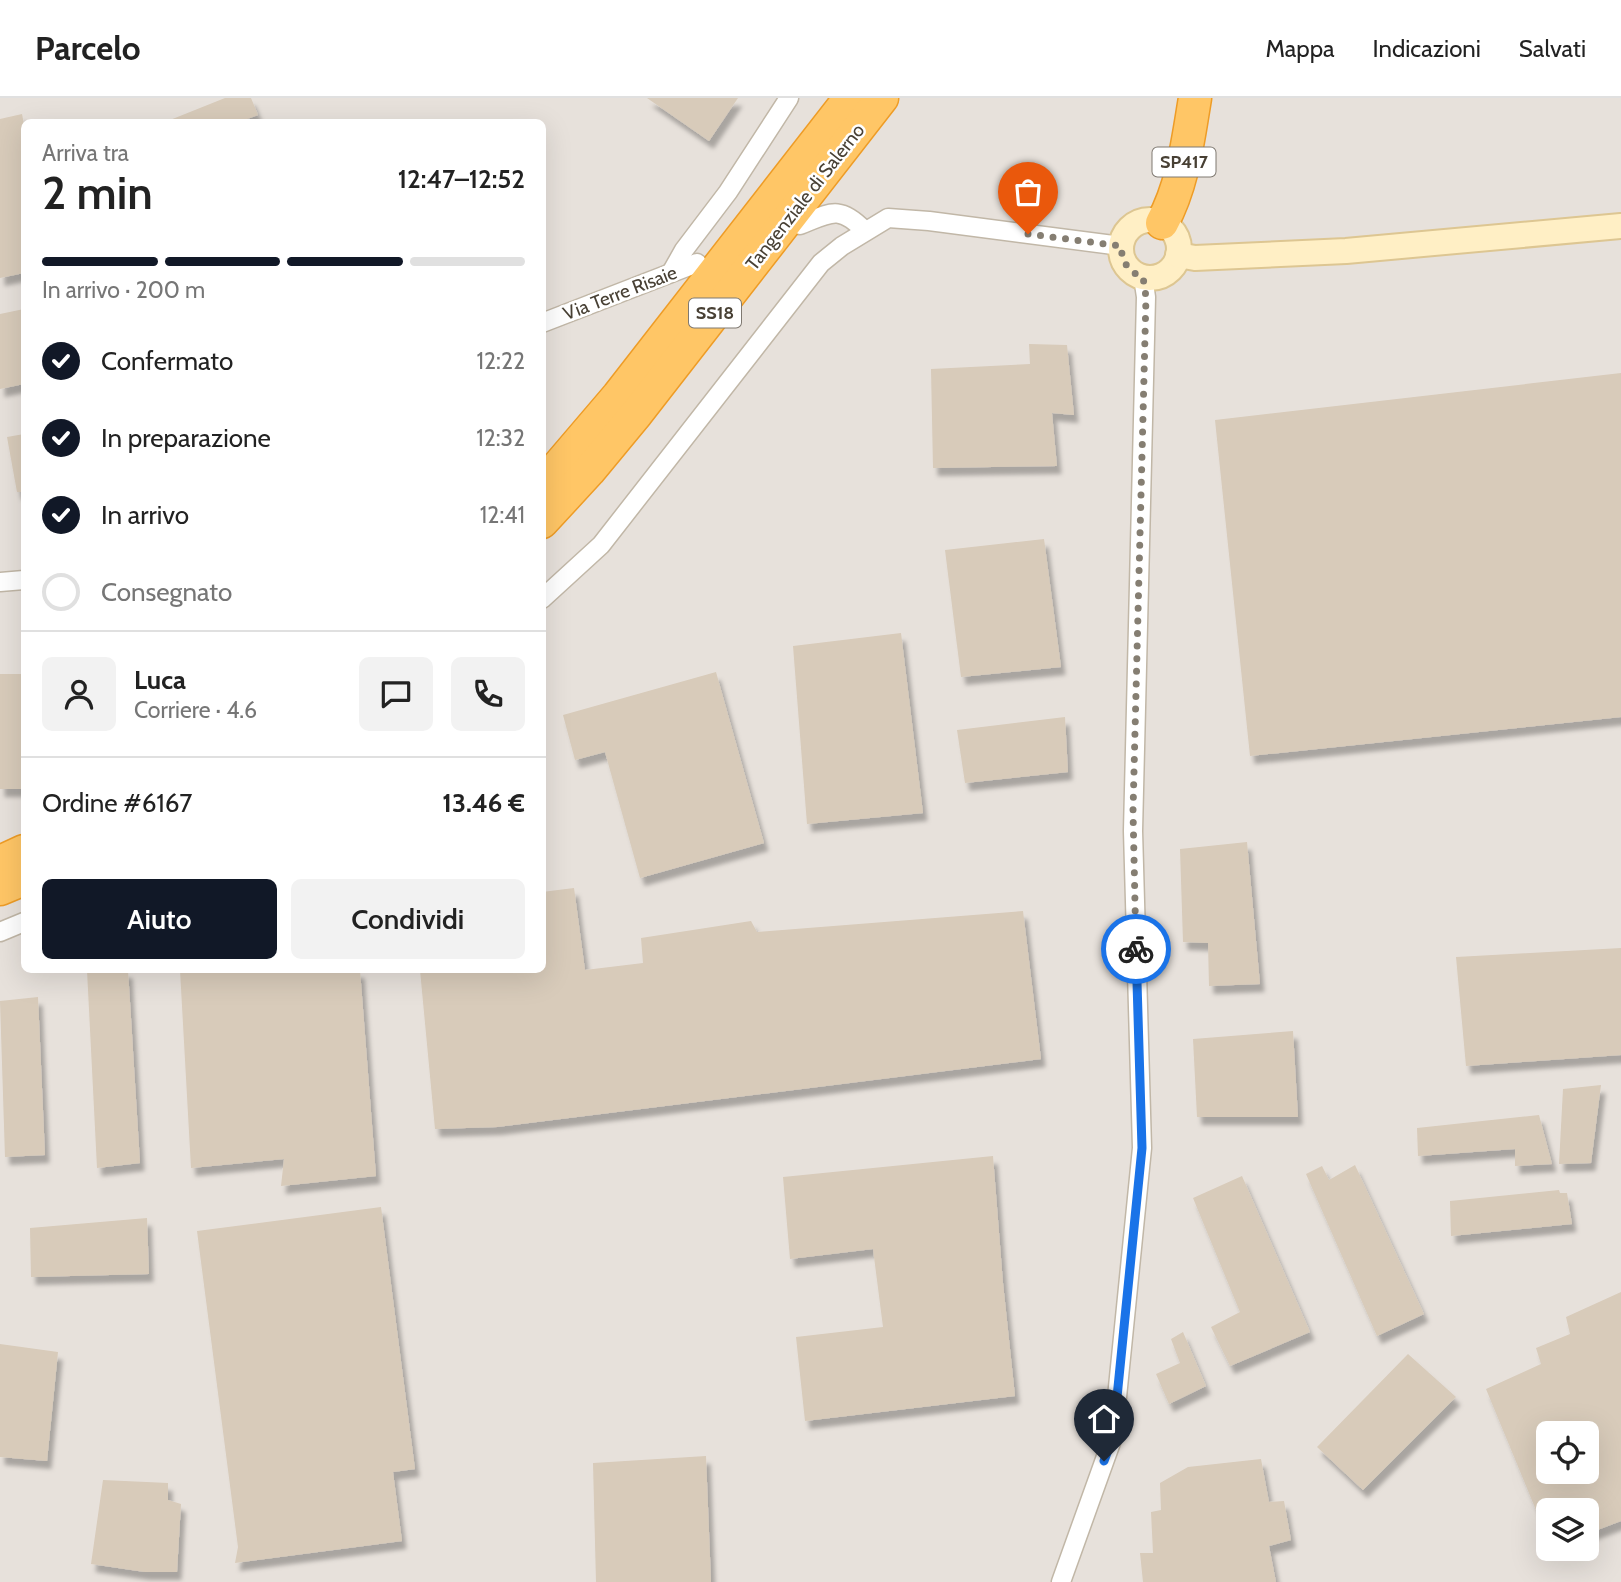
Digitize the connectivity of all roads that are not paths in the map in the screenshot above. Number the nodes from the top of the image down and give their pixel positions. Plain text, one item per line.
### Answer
1 (789, 98) edge
2 (850, 98) edge
3 (881, 98) edge
4 (1195, 98) edge
5 (1162, 223) junction
6 (800, 225) dead end
7 (1621, 226) edge
8 (865, 231) junction
9 (1121, 246) junction
10 (1178, 255) junction
11 (697, 262) dead end
12 (671, 273) junction
13 (1143, 277) junction
14 (546, 321) edge
15 (546, 480) edge
16 (546, 518) edge
17 (21, 580) edge
18 (0, 582) edge
19 (546, 595) edge
20 (21, 852) edge
21 (0, 862) edge
22 (21, 880) edge
23 (0, 889) edge
24 (21, 923) edge
25 (0, 932) edge
26 (1061, 1582) edge

1 - 12 street
2 - 15 highway, Tangenziale di Salerno / SS18
3 - 16 highway, Tangenziale di Salerno / SS18
4 - 5 highway, SP417
5 - 9 street
5 - 10 street
6 - 8 street
7 - 10 street
8 - 9 street
8 - 19 street
9 - 13 street
10 - 13 street
11 - 12 street, Via Terre Risaie
12 - 14 street, Via Terre Risaie
13 - 26 street
17 - 18 street
20 - 21 highway
22 - 23 highway
24 - 25 street

